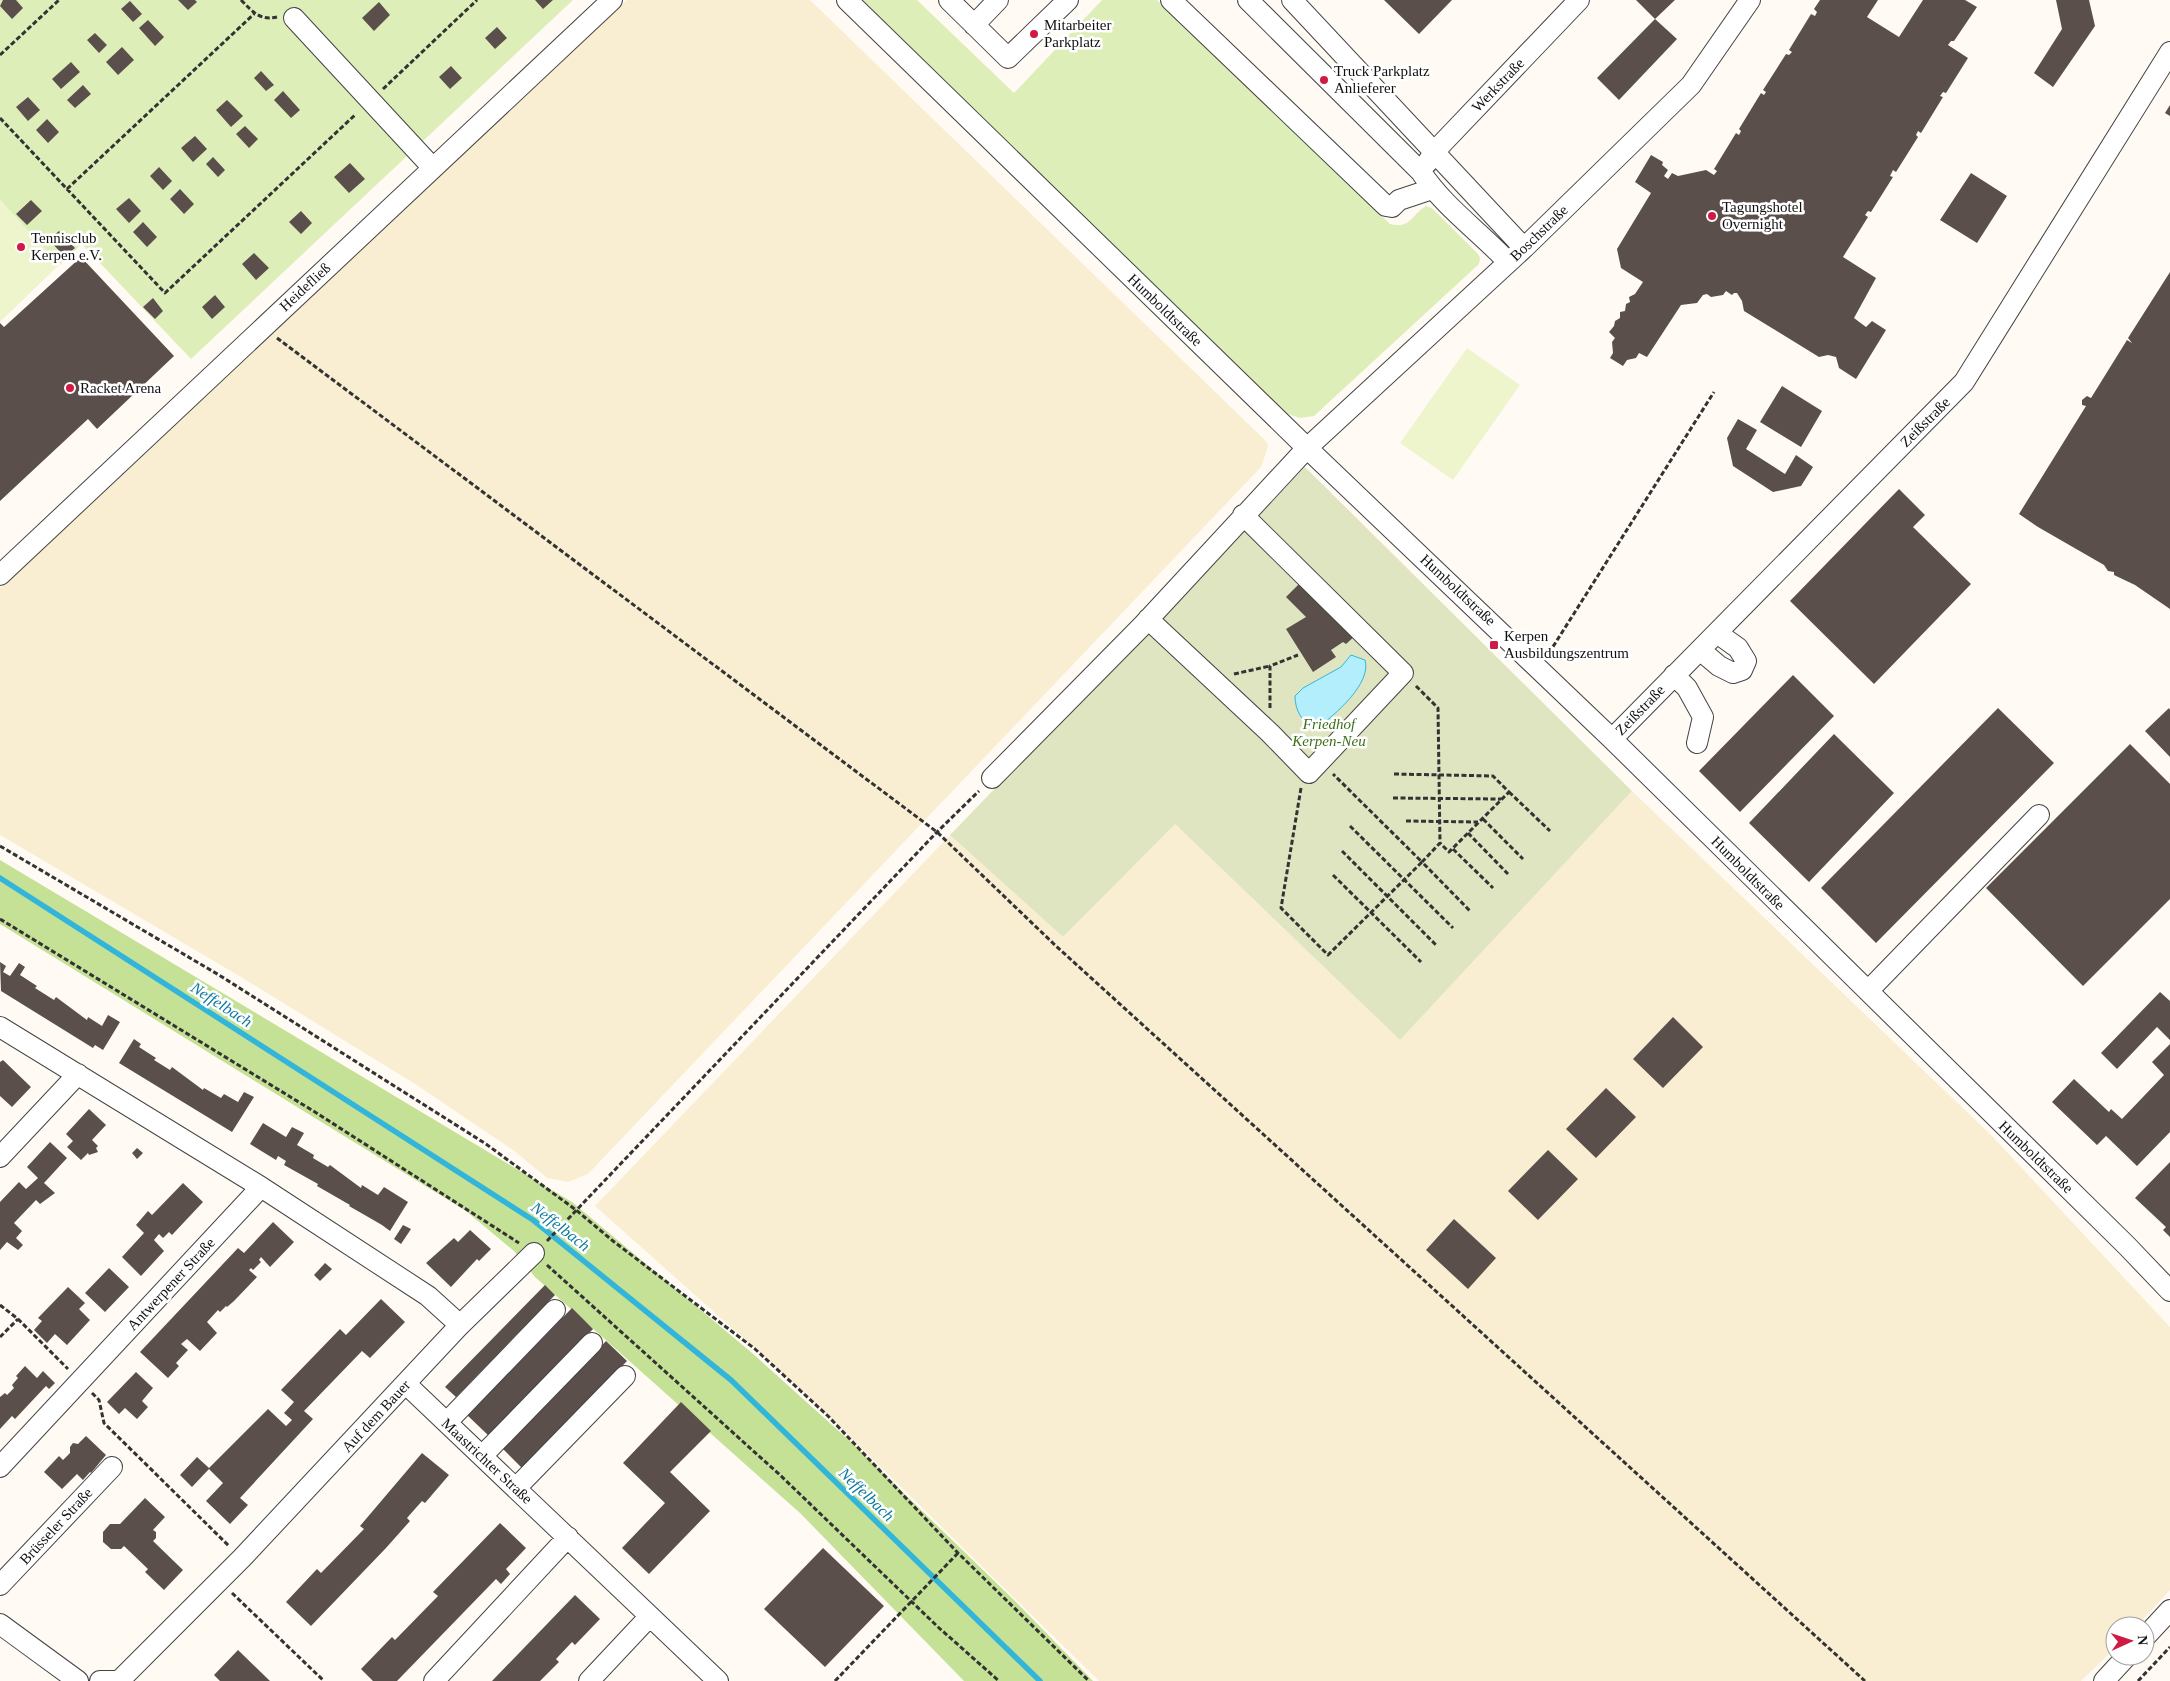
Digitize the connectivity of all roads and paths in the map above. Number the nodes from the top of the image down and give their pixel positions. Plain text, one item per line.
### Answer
1 (59, 0) edge
2 (241, 0) edge
3 (477, 0) edge
4 (612, 0) edge
5 (847, 0) edge
6 (949, 0) edge
7 (998, 0) edge
8 (1068, 0) edge
9 (1171, 0) edge
10 (1248, 0) edge
11 (1292, 0) edge
12 (1579, 0) edge
13 (1750, 0) edge
14 (254, 14) junction
15 (289, 16) joint
16 (974, 25) junction
17 (2170, 52) edge
18 (0, 55) edge
19 (371, 100) junction
20 (0, 118) edge
21 (1434, 152) junction
22 (432, 167) junction
23 (1420, 172) junction
24 (67, 189) junction
25 (1432, 190) junction
26 (1524, 248) junction
27 (1508, 262) junction
28 (265, 324) junction
29 (1714, 392) dead end
30 (1307, 448) junction
31 (1243, 515) junction
32 (0, 575) edge
33 (1148, 619) junction
34 (1717, 633) junction
35 (1700, 650) junction
36 (1298, 655) dead end
37 (1270, 666) junction
38 (1540, 668) junction
39 (1403, 673) junction
40 (1674, 675) junction
41 (1212, 678) junction
42 (1270, 733) junction
43 (1612, 738) junction
44 (1697, 743) dead end
45 (1314, 767) junction
46 (1394, 774) dead end
47 (1439, 775) junction
48 (992, 778) joint
49 (1509, 792) junction
50 (1393, 798) dead end
51 (1440, 798) junction
52 (1502, 799) junction
53 (2039, 815) dead end
54 (1482, 819) junction
55 (1406, 821) dead end
56 (1440, 821) junction
57 (1479, 822) junction
58 (1350, 826) dead end
59 (1550, 831) dead end
60 (937, 832) junction
61 (1468, 833) junction
62 (1440, 843) junction
63 (0, 846) edge
64 (1453, 849) junction
65 (1342, 851) dead end
66 (1523, 859) dead end
67 (1422, 862) junction
68 (1508, 874) dead end
69 (1333, 875) dead end
70 (1404, 879) junction
71 (1493, 888) dead end
72 (1388, 896) junction
73 (1470, 912) dead end
74 (1372, 913) junction
75 (1453, 928) dead end
76 (1437, 946) dead end
77 (1421, 962) dead end
78 (1868, 991) junction
79 (0, 1026) edge
80 (78, 1074) junction
81 (0, 1157) edge
82 (261, 1187) junction
83 (576, 1210) junction
84 (561, 1228) dead end
85 (534, 1253) dead end
86 (2170, 1291) edge
87 (0, 1305) edge
88 (555, 1310) dead end
89 (18, 1319) junction
90 (460, 1325) junction
91 (0, 1337) edge
92 (592, 1343) dead end
93 (625, 1376) dead end
94 (80, 1382) junction
95 (406, 1384) junction
96 (447, 1422) junction
97 (482, 1456) junction
98 (0, 1467) edge
99 (112, 1467) dead end
100 (516, 1488) junction
101 (568, 1538) junction
102 (956, 1554) junction
103 (242, 1558) junction
104 (219, 1580) junction
105 (0, 1586) edge
106 (2170, 1610) edge
107 (650, 1616) junction
108 (0, 1624) edge
109 (2155, 1626) edge
110 (2170, 1647) edge
111 (2118, 1666) edge
112 (78, 1681) edge
113 (100, 1681) edge
114 (114, 1681) edge
115 (119, 1681) edge
116 (324, 1681) edge
117 (434, 1681) edge
118 (589, 1681) edge
119 (718, 1681) edge
120 (835, 1681) edge
121 (1089, 1681) edge
122 (1865, 1681) edge
123 (2104, 1681) edge
124 (2138, 1681) edge

1 - 18 path
2 - 14 path
3 - 19 path
4 - 22 street, Heidefließ
5 - 30 street, Humboldtstraße
6 - 16 street
7 - 16 street
8 - 16 street
9 - 25 street
10 - 23 street
11 - 21 street
12 - 21 street, Werkstraße
13 - 26 street, Boschstraße
14 - 15 path
14 - 24 path
15 - 19 street
17 - 34 street, Zeißstraße
19 - 22 street
19 - 24 path
20 - 24 path
21 - 23 street, Werkstraße
21 - 26 street
22 - 28 street, Heidefließ
23 - 25 street
25 - 27 street
26 - 27 street, Boschstraße
27 - 30 street, Boschstraße
28 - 32 street, Heidefließ
28 - 60 path
29 - 38 path
30 - 31 street, Boschstraße
30 - 38 street, Humboldtstraße
31 - 33 street, Boschstraße
31 - 39 street
33 - 41 street
33 - 48 street, Boschstraße
34 - 35 street, Zeißstraße
34 - 35 street
35 - 40 street, Zeißstraße
36 - 37 path
37 - 41 path
37 - 42 path
38 - 43 street, Humboldtstraße
39 - 45 street
39 - 47 path
40 - 43 street, Zeißstraße
40 - 44 street
41 - 42 street
42 - 45 street
43 - 78 street, Humboldtstraße
45 - 67 path
45 - 74 path
46 - 47 path
47 - 49 path
47 - 51 path
48 - 60 path
49 - 52 path
49 - 59 path
50 - 51 path
51 - 52 path
51 - 56 path
52 - 54 path
53 - 78 street
54 - 57 path
54 - 66 path
55 - 56 path
56 - 57 path
56 - 62 path
57 - 61 path
58 - 70 path
60 - 83 path
60 - 122 path
61 - 64 path
61 - 68 path
62 - 64 path
62 - 67 path
63 - 83 path
64 - 71 path
65 - 72 path
67 - 70 path
67 - 73 path
69 - 74 path
70 - 72 path
70 - 75 path
72 - 74 path
72 - 76 path
74 - 77 path
78 - 86 street, Humboldtstraße
79 - 80 street
80 - 81 street
80 - 82 street
82 - 90 street
82 - 94 street, Antwerpener Straße
83 - 84 path
83 - 102 path
85 - 90 street, Auf dem Bauer
87 - 89 path
88 - 96 street
89 - 91 path
89 - 94 path
90 - 95 street, Auf dem Bauer
92 - 97 street
93 - 100 street
94 - 98 street
94 - 103 path
95 - 96 street, Maastrichter Straße
95 - 103 street, Auf dem Bauer
96 - 97 street, Maastrichter Straße
97 - 100 street, Maastrichter Straße
99 - 105 street, Brüsseler Straße
100 - 101 street, Maastrichter Straße
101 - 107 street, Maastrichter Straße
101 - 117 street
102 - 120 path
102 - 121 path
103 - 104 street, Auf dem Bauer
104 - 115 street, Auf dem Bauer
104 - 116 path
106 - 109 street
107 - 118 street
107 - 119 street, Maastrichter Straße
108 - 112 street
110 - 124 path
111 - 123 street
113 - 114 street

